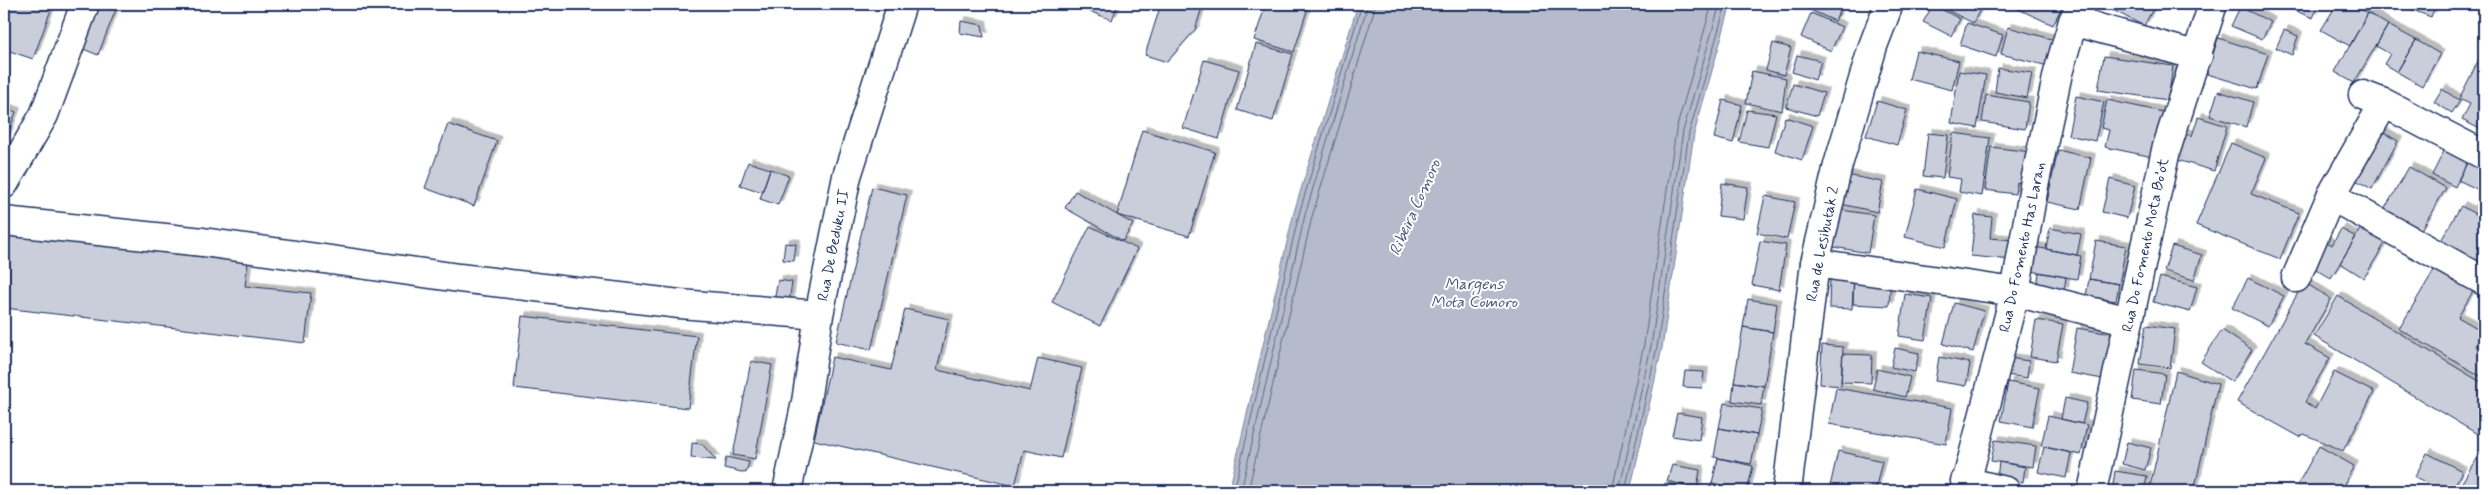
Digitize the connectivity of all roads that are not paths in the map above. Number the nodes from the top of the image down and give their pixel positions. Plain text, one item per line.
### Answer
1 (85, 4) edge
2 (902, 4) edge
3 (1889, 4) edge
4 (2213, 4) edge
5 (2077, 12) edge
6 (2198, 56) junction
7 (2484, 155) edge
8 (4, 184) edge
9 (2331, 196) junction
10 (4, 221) edge
11 (1815, 263) junction
12 (2296, 278) dead end
13 (2484, 281) edge
14 (2015, 292) junction
15 (819, 315) junction
16 (2130, 320) junction
17 (1964, 486) edge
18 (786, 491) edge
19 (1787, 491) edge
20 (2006, 491) edge
21 (2092, 491) edge

1 - 8 street
2 - 15 street, Rua De Beduku II
3 - 11 street, Rua de Lesibutak 2
4 - 6 street, Rua Do Fomento Mota Bo’ot
5 - 6 street
5 - 14 street, Rua Do Fomento Has Laran
6 - 16 street, Rua Do Fomento Mota Bo’ot
7 - 9 street
9 - 12 street
9 - 13 street
10 - 15 street
11 - 14 street
11 - 19 street, Rua de Lesibutak 2
14 - 16 street
14 - 17 street, Rua Do Fomento Has Laran
15 - 18 street, Rua De Beduku II
16 - 21 street, Rua Do Fomento Mota Bo’ot
17 - 20 street

